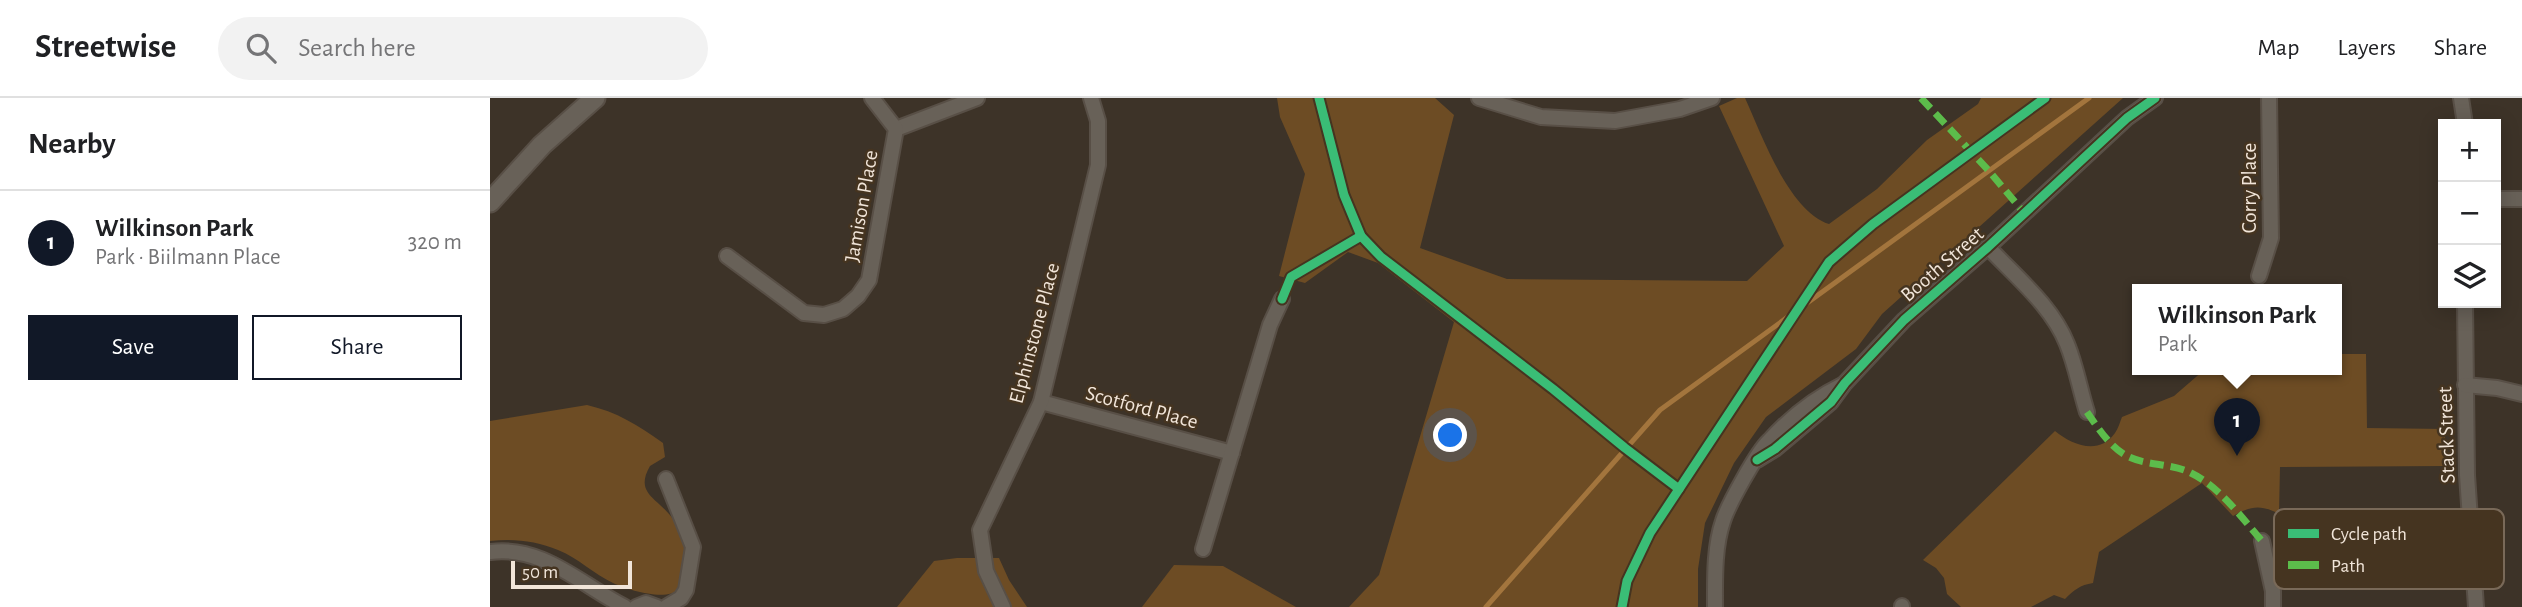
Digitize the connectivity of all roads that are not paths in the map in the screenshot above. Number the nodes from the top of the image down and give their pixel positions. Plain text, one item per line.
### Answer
1 (595, 98) edge
2 (872, 98) edge
3 (977, 98) edge
4 (1091, 98) edge
5 (1479, 98) edge
6 (1712, 98) edge
7 (2155, 98) edge
8 (2269, 98) edge
9 (2461, 98) edge
10 (2464, 119) edge
11 (896, 129) junction
12 (2501, 199) edge
13 (2522, 199) edge
14 (490, 202) edge
15 (1989, 247) junction
16 (727, 256) dead end
17 (2259, 276) dead end
18 (1282, 299) dead end
19 (2465, 308) edge
20 (2465, 385) junction
21 (2522, 394) edge
22 (1041, 402) junction
23 (2087, 412) dead end
24 (1232, 453) junction
25 (666, 479) dead end
26 (2469, 509) edge
27 (2262, 541) dead end
28 (1203, 549) dead end
29 (490, 552) edge
30 (2475, 589) edge
31 (625, 607) edge
32 (636, 607) edge
33 (657, 607) edge
34 (666, 607) edge
35 (1003, 607) edge
36 (1715, 607) edge
37 (2273, 607) edge
38 (2476, 607) edge

1 - 14 street
2 - 11 street, Jamison Place
3 - 11 street
4 - 22 street, Elphinstone Place
5 - 6 street
7 - 15 street, Booth Street
8 - 17 street, Corry Place
9 - 10 street
11 - 16 street, Jamison Place
12 - 13 street
15 - 23 street
15 - 36 street, Booth Street
18 - 24 street
19 - 20 street, Stack Street
20 - 21 street
20 - 26 street, Stack Street
22 - 24 street, Scotford Place
22 - 35 street, Elphinstone Place
24 - 28 street
25 - 34 street
27 - 37 street
29 - 31 street
30 - 38 street, Stack Street
32 - 33 street

